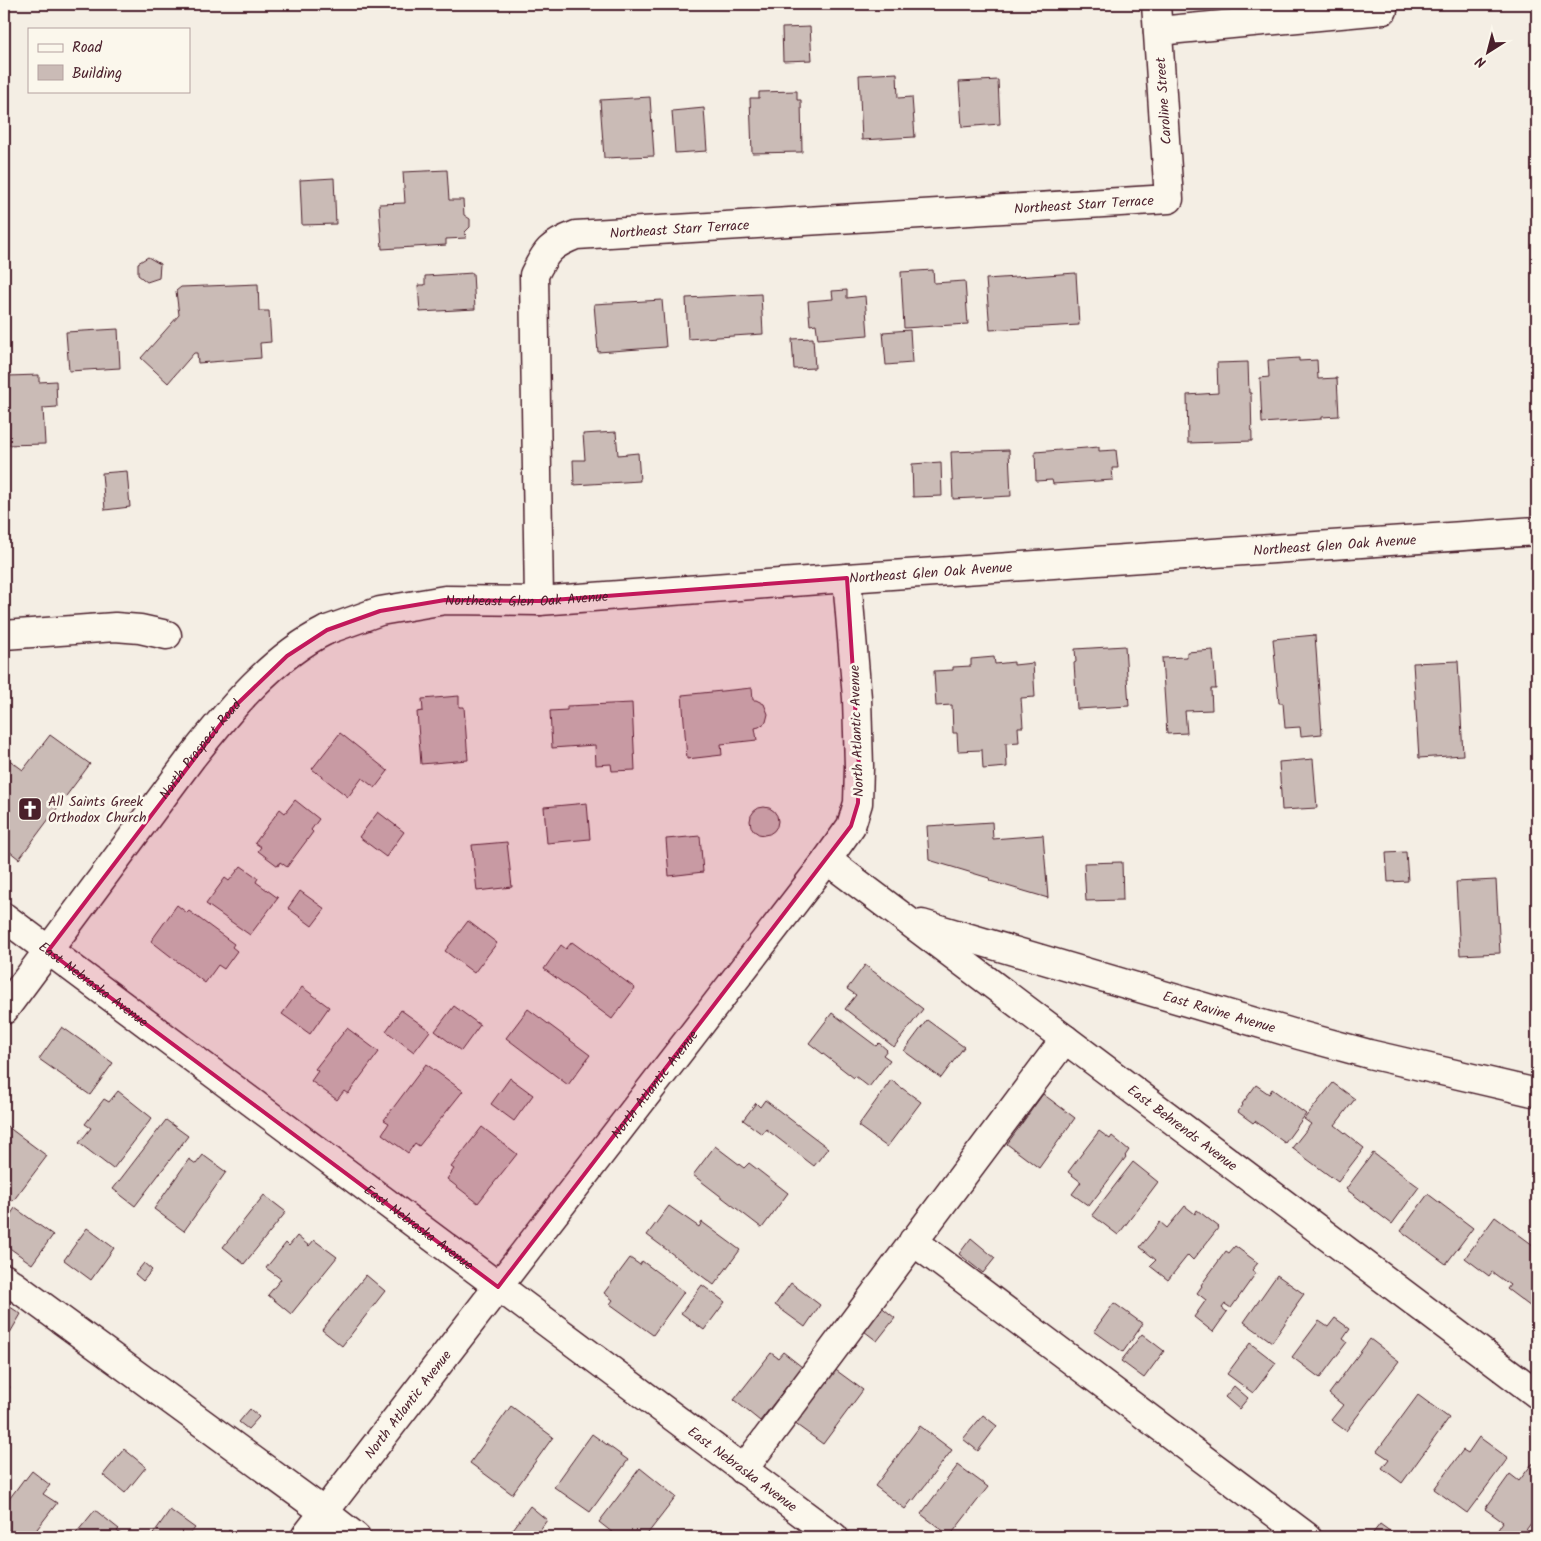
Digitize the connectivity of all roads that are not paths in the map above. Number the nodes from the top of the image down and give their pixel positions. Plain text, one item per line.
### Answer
1 (1156, 4) edge
2 (1383, 10) dead end
3 (1158, 31) junction
4 (1169, 199) joint
5 (1537, 531) edge
6 (847, 578) junction
7 (540, 601) junction
8 (327, 630) joint
9 (167, 635) dead end
10 (4, 636) edge
11 (827, 860) junction
12 (4, 917) edge
13 (906, 919) junction
14 (48, 951) junction
15 (4, 1010) edge
16 (1065, 1039) junction
17 (1537, 1093) edge
18 (913, 1241) junction
19 (4, 1278) edge
20 (498, 1287) junction
21 (1537, 1394) edge
22 (743, 1470) junction
23 (324, 1512) junction
24 (305, 1537) edge
25 (356, 1537) edge
26 (834, 1537) edge
27 (1307, 1537) edge

1 - 3 street, Caroline Street
2 - 3 street
3 - 4 street, Caroline Street
4 - 7 street, Northeast Starr Terrace
5 - 6 street, Northeast Glen Oak Avenue
6 - 7 street, Northeast Glen Oak Avenue
6 - 11 street, North Atlantic Avenue
7 - 8 street, Northeast Glen Oak Avenue
8 - 14 street, North Prospect Road
9 - 10 street
11 - 13 street, East Behrends Avenue
11 - 20 street, North Atlantic Avenue
12 - 14 street, East Nebraska Avenue
13 - 16 street, East Behrends Avenue
13 - 17 street, East Ravine Avenue
14 - 15 street, North Prospect Road
14 - 20 street, East Nebraska Avenue
16 - 18 street
16 - 21 street, East Behrends Avenue
18 - 22 street
18 - 27 street
19 - 23 street
20 - 22 street, East Nebraska Avenue
20 - 23 street, North Atlantic Avenue
22 - 26 street, East Nebraska Avenue
23 - 24 street, North Atlantic Avenue
23 - 25 street

